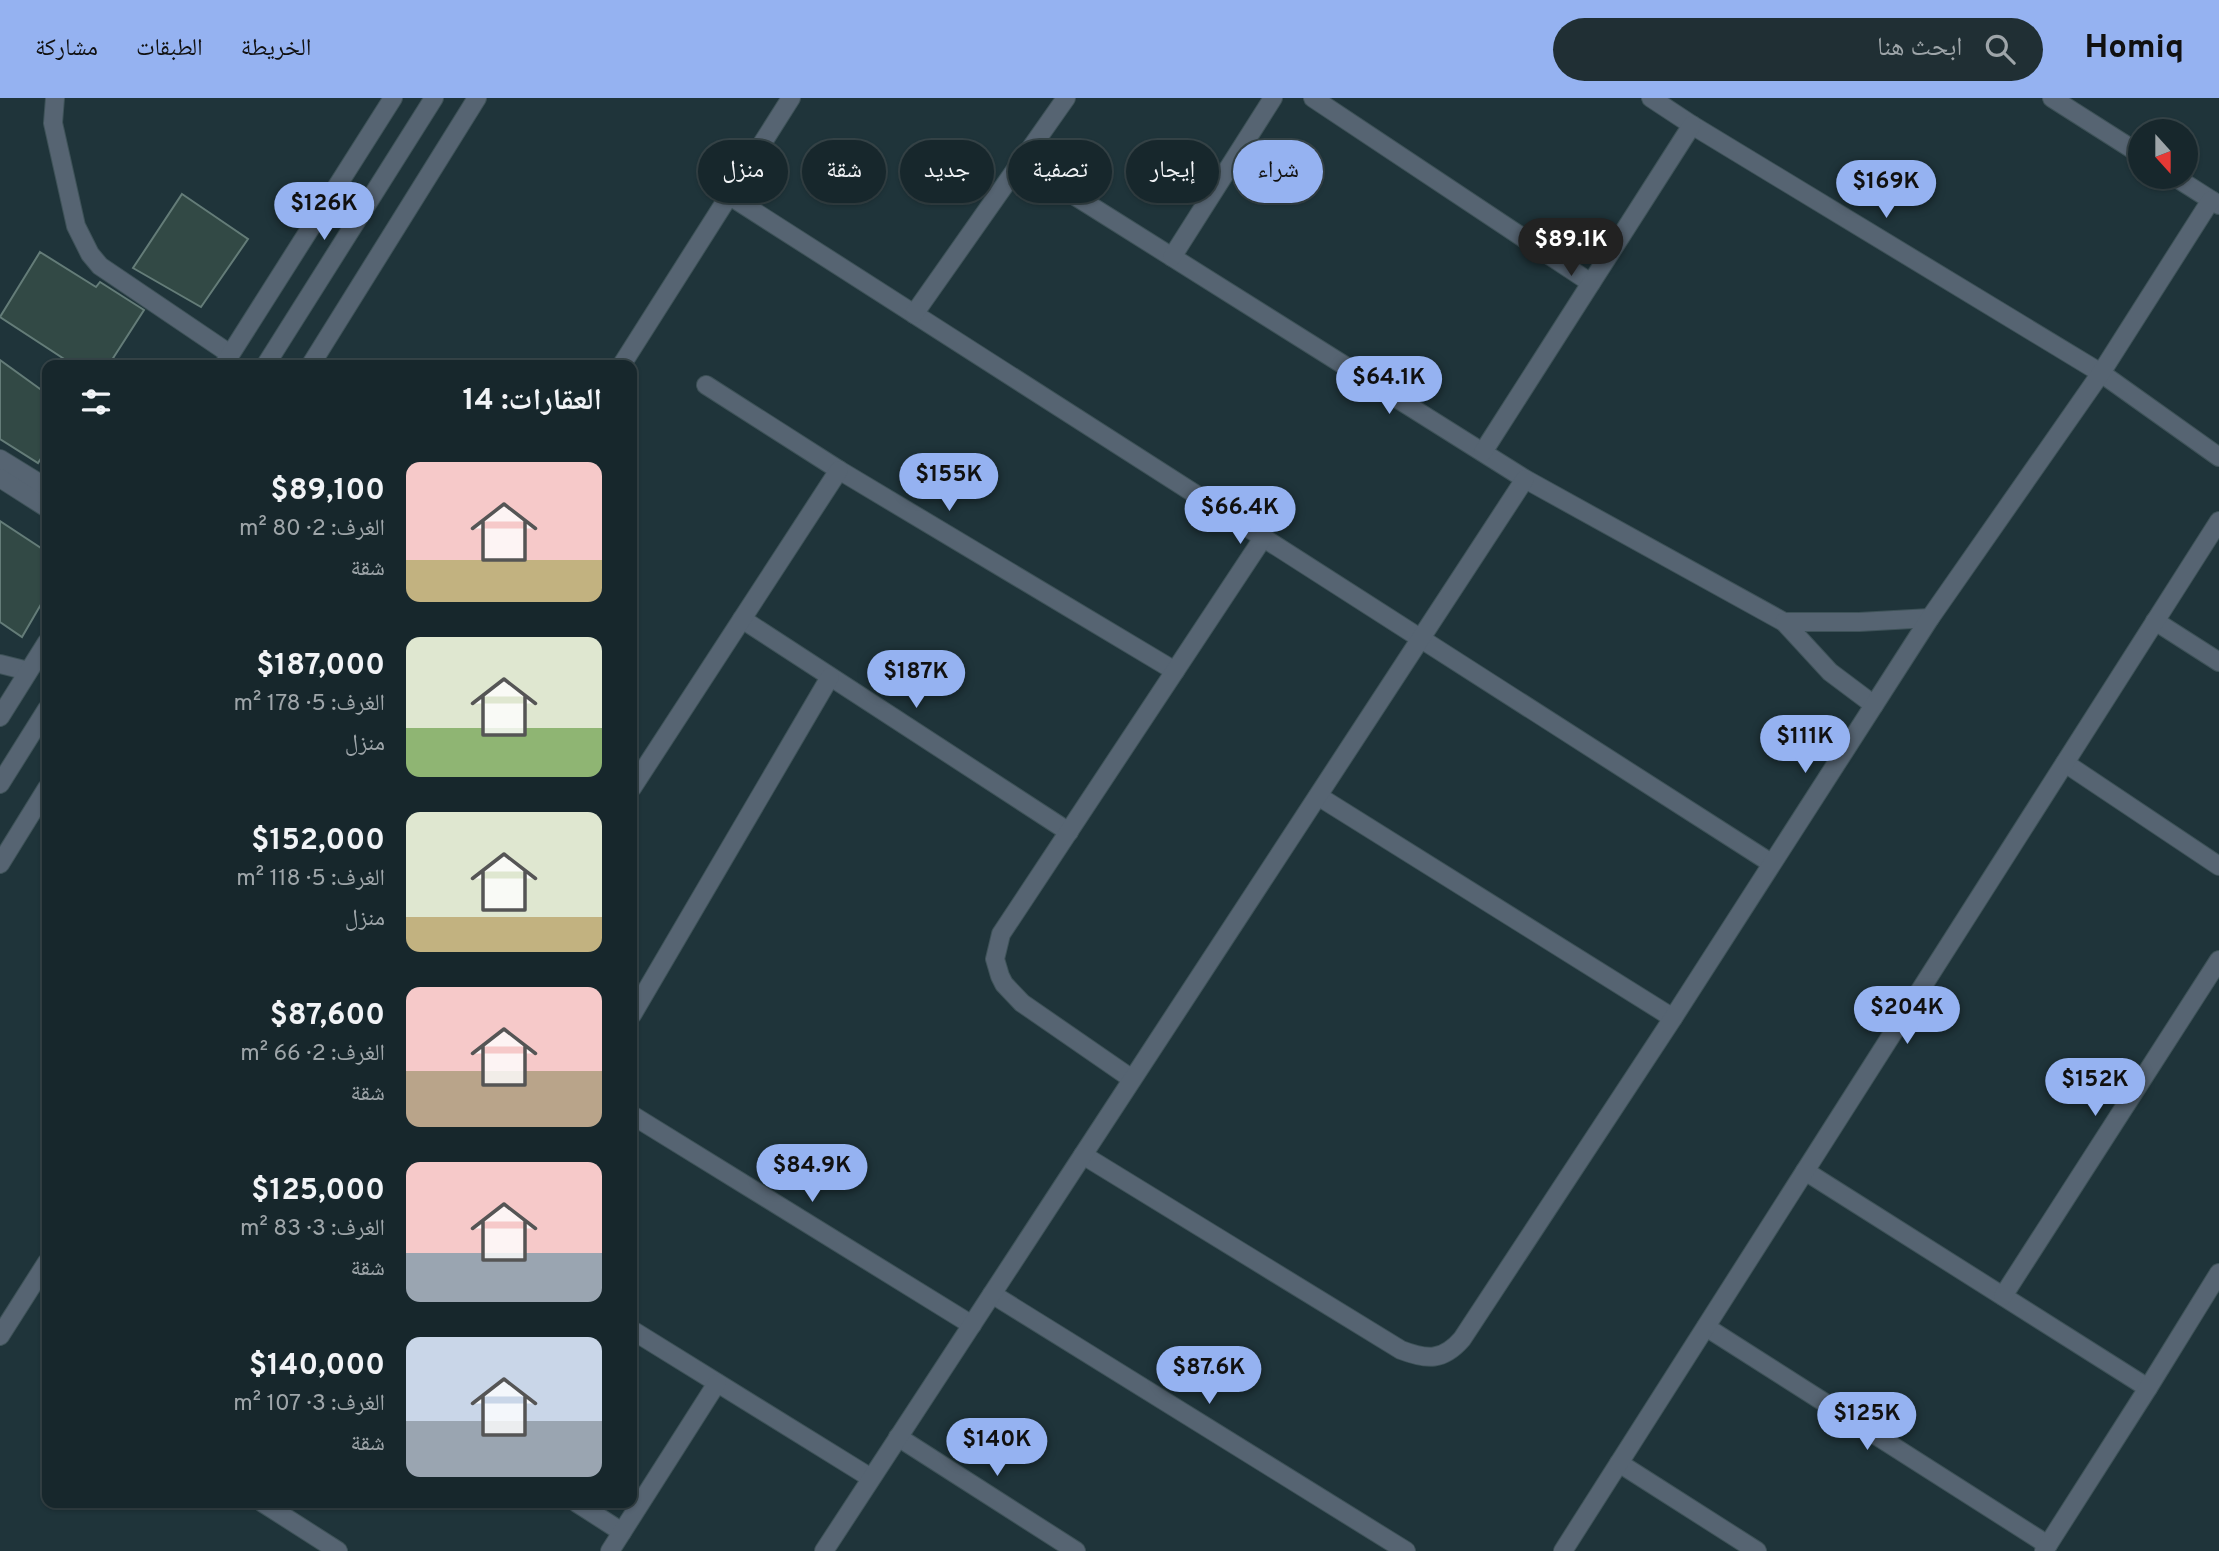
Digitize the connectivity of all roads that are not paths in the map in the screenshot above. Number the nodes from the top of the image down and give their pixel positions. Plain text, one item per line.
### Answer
1 (55, 98) edge
2 (393, 98) edge
3 (434, 98) edge
4 (477, 98) edge
5 (791, 98) edge
6 (1066, 98) edge
7 (1273, 98) edge
8 (1313, 98) edge
9 (1651, 98) edge
10 (2052, 98) edge
11 (1692, 125) junction
12 (765, 140) edge
13 (1036, 140) edge
14 (2128, 146) edge
15 (1008, 180) edge
16 (2193, 189) edge
17 (726, 203) edge
18 (741, 203) edge
19 (1086, 203) edge
20 (2215, 203) edge
21 (1172, 257) junction
22 (1591, 283) junction
23 (914, 314) junction
24 (227, 360) edge
25 (269, 360) edge
26 (314, 360) edge
27 (625, 360) edge
28 (2101, 373) junction
29 (706, 385) dead end
30 (1483, 452) junction
31 (2219, 457) edge
32 (0, 459) edge
33 (839, 470) junction
34 (0, 478) edge
35 (1525, 479) junction
36 (42, 485) edge
37 (42, 505) edge
38 (2219, 521) edge
39 (1263, 538) junction
40 (742, 618) junction
41 (1930, 618) junction
42 (2155, 621) junction
43 (1784, 622) junction
44 (1421, 639) junction
45 (42, 650) edge
46 (2219, 662) edge
47 (0, 664) edge
48 (29, 671) junction
49 (1175, 671) junction
50 (830, 677) junction
51 (1874, 705) junction
52 (0, 717) edge
53 (42, 717) edge
54 (2065, 764) junction
55 (637, 780) edge
56 (0, 784) edge
57 (42, 796) edge
58 (1318, 796) junction
59 (1069, 832) junction
60 (1771, 863) junction
61 (0, 864) edge
62 (2219, 866) edge
63 (2219, 960) edge
64 (637, 1006) edge
65 (1673, 1018) junction
66 (1132, 1079) junction
67 (637, 1118) edge
68 (1083, 1155) junction
69 (1805, 1171) junction
70 (42, 1270) edge
71 (2219, 1273) edge
72 (992, 1294) junction
73 (2003, 1296) junction
74 (972, 1325) junction
75 (1706, 1327) junction
76 (637, 1333) edge
77 (0, 1336) edge
78 (717, 1383) junction
79 (2148, 1388) junction
80 (898, 1437) junction
81 (1619, 1464) junction
82 (871, 1478) junction
83 (271, 1508) edge
84 (585, 1508) edge
85 (622, 1532) junction
86 (1050, 1544) edge
87 (2046, 1548) edge
88 (338, 1551) edge
89 (610, 1551) edge
90 (824, 1551) edge
91 (1076, 1551) edge
92 (1406, 1551) edge
93 (1563, 1551) edge
94 (1757, 1551) edge

1 - 24 street
2 - 24 street
3 - 25 street
4 - 26 street
5 - 12 street
6 - 13 street
7 - 21 street
8 - 22 street
9 - 11 street
10 - 14 street
11 - 22 street
11 - 28 street
15 - 23 street
16 - 20 street
17 - 27 street
18 - 23 street
19 - 21 street
20 - 28 street
21 - 30 street
22 - 30 street
23 - 39 street
28 - 31 street
28 - 41 street
29 - 33 street
30 - 35 street
32 - 36 street
33 - 40 street
33 - 49 street
34 - 37 street
35 - 43 street
35 - 44 street
38 - 42 street
39 - 44 street
39 - 49 street
40 - 50 street
40 - 55 street
41 - 43 street
41 - 51 street
42 - 46 street
42 - 54 street
43 - 51 street
44 - 58 street
44 - 60 street
45 - 48 street
47 - 48 street
48 - 52 street
49 - 59 street
50 - 59 street
50 - 64 street
51 - 60 street
53 - 56 street
54 - 62 street
54 - 69 street
57 - 61 street
58 - 65 street
58 - 66 street
59 - 66 street
60 - 65 street
63 - 73 street
65 - 68 street
66 - 68 street
67 - 74 street
68 - 72 street
69 - 73 street
69 - 75 street
70 - 77 street
71 - 79 street
72 - 74 street
72 - 92 street
73 - 79 street
74 - 80 street
75 - 81 street
75 - 87 street
76 - 78 street
78 - 82 street
78 - 85 street
79 - 87 street
80 - 82 street
80 - 86 street
81 - 93 street
81 - 94 street
82 - 90 street
83 - 88 street
84 - 85 street
85 - 89 street
86 - 91 street

